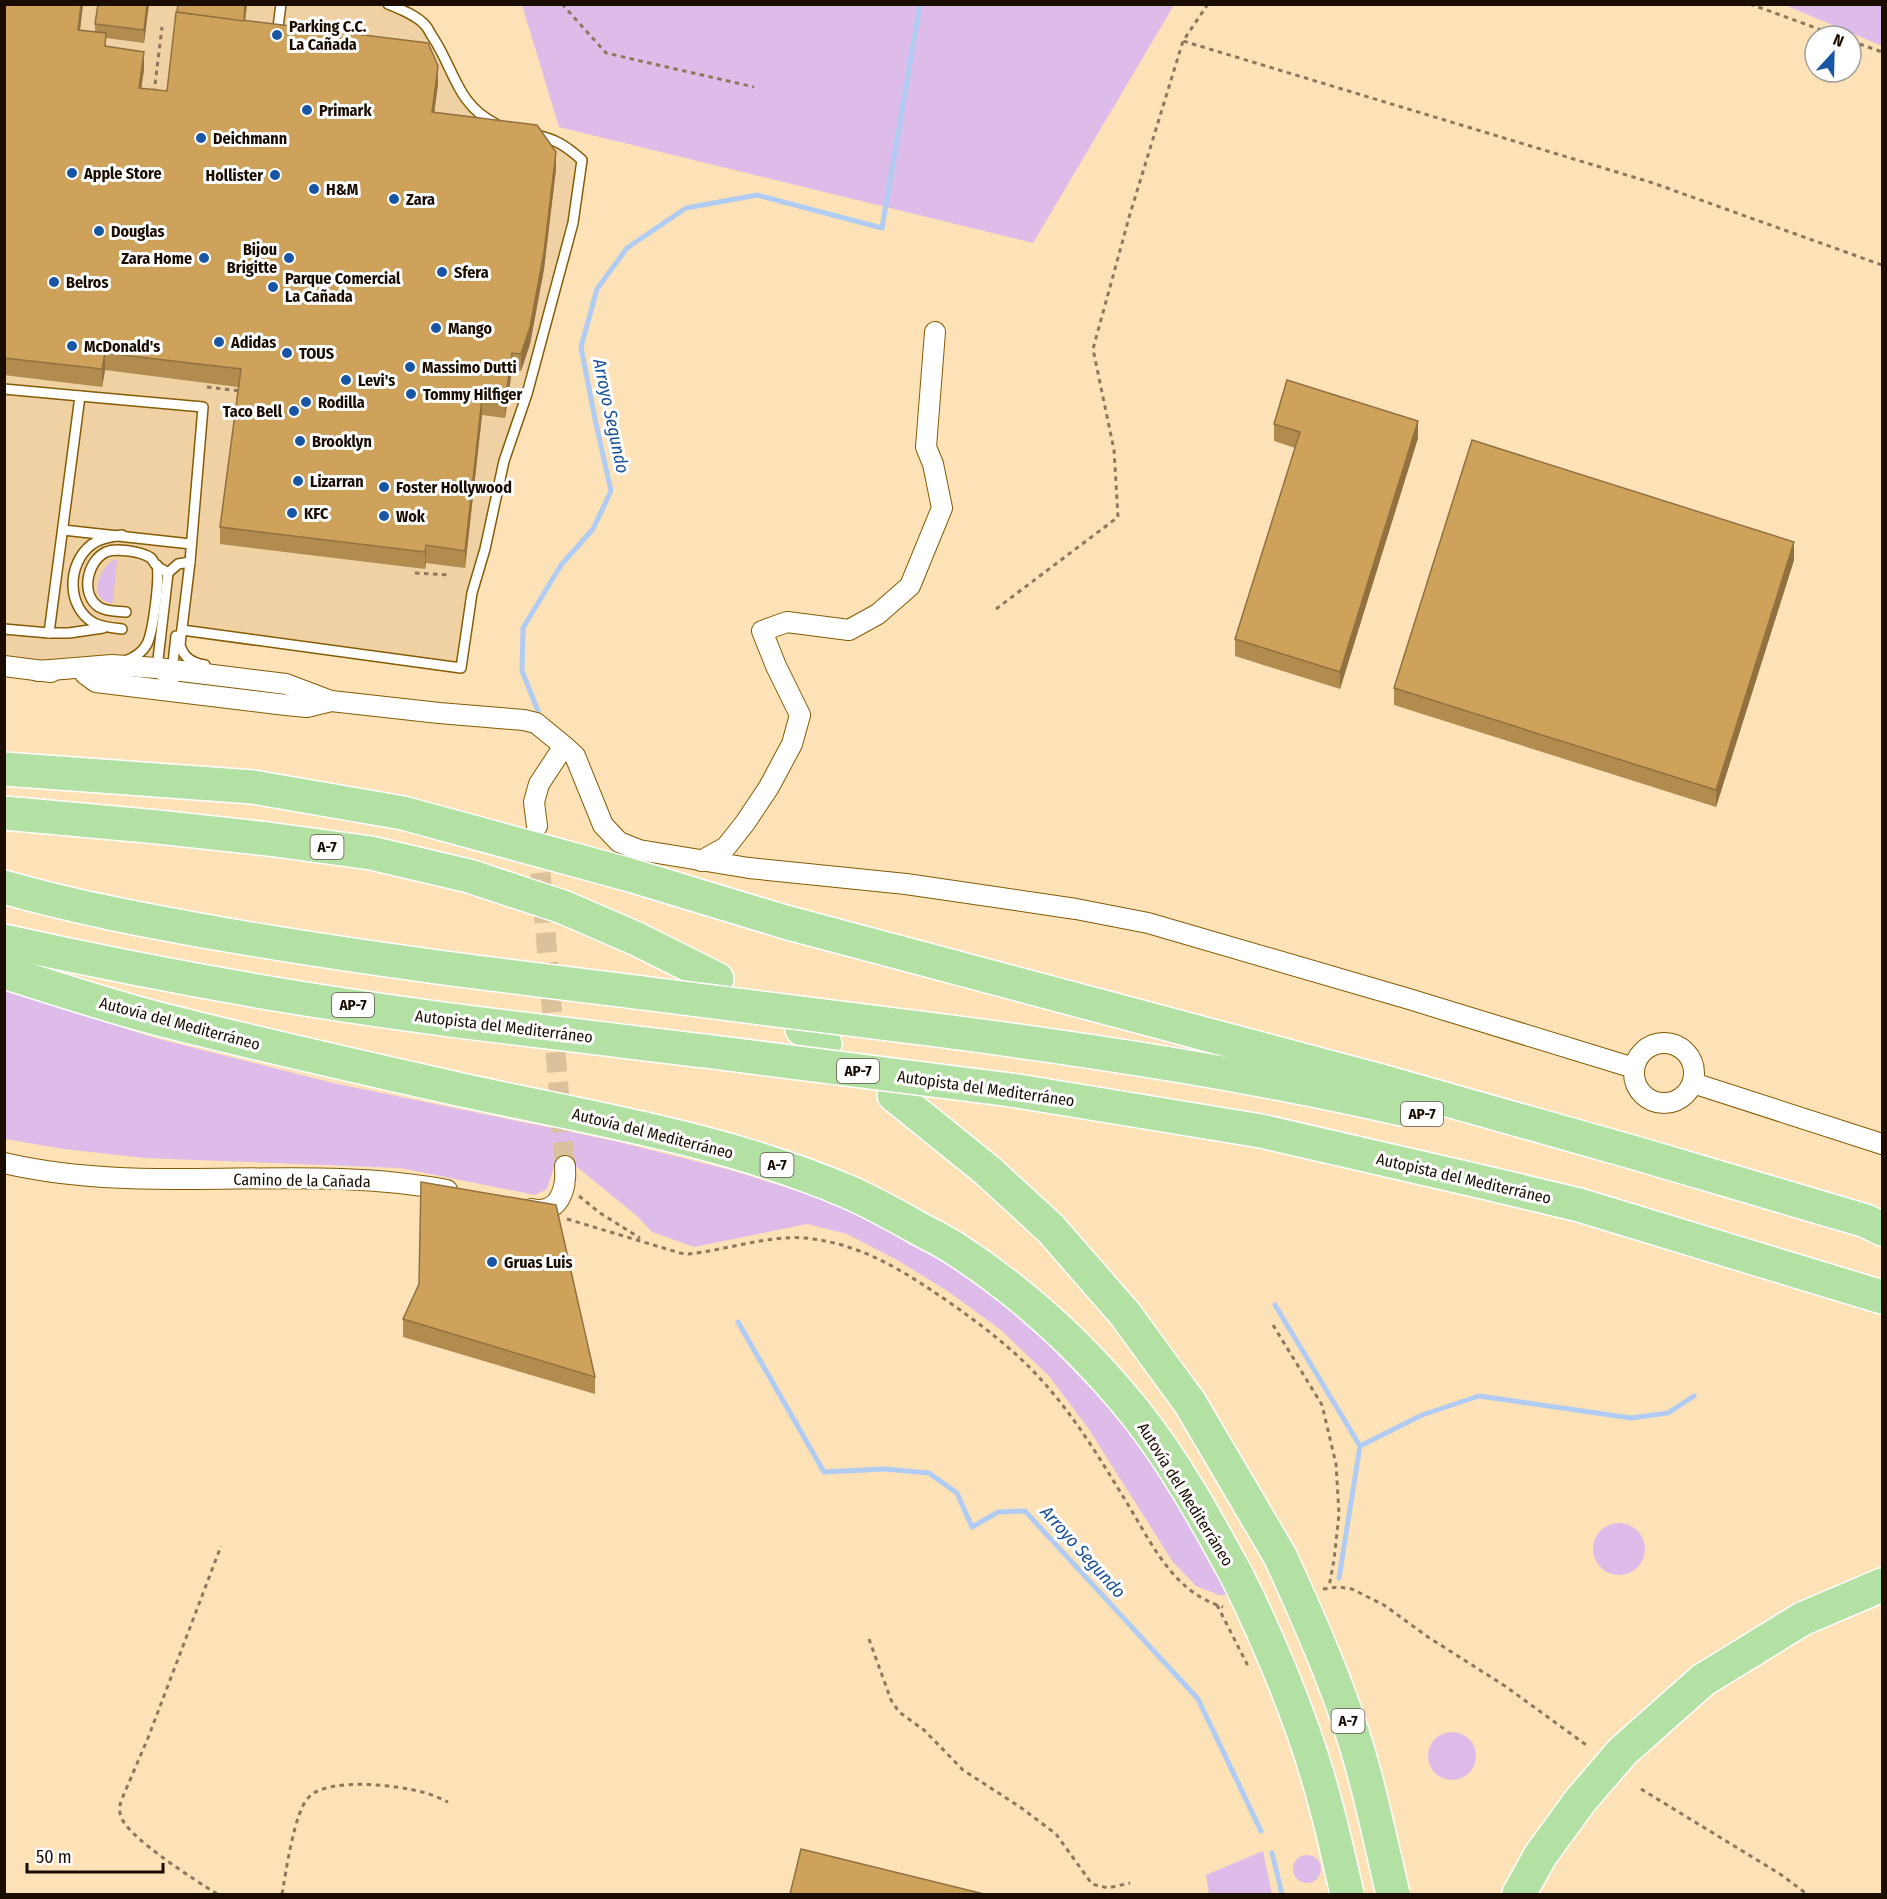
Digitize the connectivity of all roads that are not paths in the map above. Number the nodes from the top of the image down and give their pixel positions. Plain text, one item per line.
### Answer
1 (281, 4) edge
2 (388, 4) edge
3 (277, 35) edge
4 (504, 128) edge
5 (522, 133) edge
6 (935, 332) dead end
7 (4, 389) edge
8 (80, 396) junction
9 (63, 530) junction
10 (122, 536) junction
11 (191, 544) junction
12 (190, 562) junction
13 (157, 566) junction
14 (168, 573) junction
15 (165, 598) junction
16 (126, 612) dead end
17 (154, 612) junction
18 (110, 627) junction
19 (122, 629) dead end
20 (4, 630) edge
21 (182, 630) junction
22 (49, 633) junction
23 (112, 664) junction
24 (4, 666) edge
25 (38, 671) junction
26 (85, 674) junction
27 (165, 675) junction
28 (286, 684) junction
29 (304, 692) junction
30 (332, 701) junction
31 (564, 746) junction
32 (4, 769) edge
33 (4, 783) edge
34 (4, 813) edge
35 (537, 826) tunnel mouth
36 (701, 861) junction
37 (4, 887) edge
38 (637, 939) junction
39 (4, 941) edge
40 (4, 972) edge
41 (717, 979) dead end
42 (1634, 1068) junction
43 (1693, 1083) junction
44 (894, 1095) dead end
45 (1882, 1144) edge
46 (4, 1163) edge
47 (565, 1170) tunnel mouth
48 (461, 1193) edge
49 (516, 1206) edge
50 (1882, 1229) edge
51 (1882, 1241) edge
52 (1882, 1297) edge
53 (1882, 1585) edge
54 (1347, 1894) edge
55 (1393, 1894) edge
56 (1519, 1894) edge

1 - 3 lane
2 - 4 lane
5 - 21 lane
6 - 36 street
7 - 8 lane
8 - 9 lane
8 - 11 lane
9 - 10 lane
9 - 22 lane
10 - 11 lane
10 - 18 lane
11 - 12 lane
12 - 14 lane
12 - 21 lane
13 - 14 lane
13 - 16 lane
13 - 17 lane
14 - 15 lane
15 - 17 lane
15 - 27 lane
17 - 23 lane
18 - 19 lane
18 - 22 lane
20 - 22 lane
21 - 27 lane
21 - 28 lane
23 - 25 street
23 - 27 street
24 - 25 street
25 - 26 street
26 - 27 street
26 - 30 street
27 - 28 street
27 - 29 street
28 - 29 street
29 - 30 street
30 - 31 street
31 - 35 street
31 - 36 street
32 - 50 highway
33 - 38 highway
34 - 38 highway, A-7
36 - 42 street
37 - 51 highway, AP-7, bridge
38 - 41 highway, A-7
39 - 52 highway, Autopista del Mediterráneo / AP-7, bridge
40 - 54 highway, Autovía del Mediterráneo / A-7, bridge
42 - 43 street
42 - 43 street
43 - 45 street
44 - 55 highway, A-7, bridge
46 - 48 street, Camino de la Cañada
47 - 49 street
53 - 56 highway

